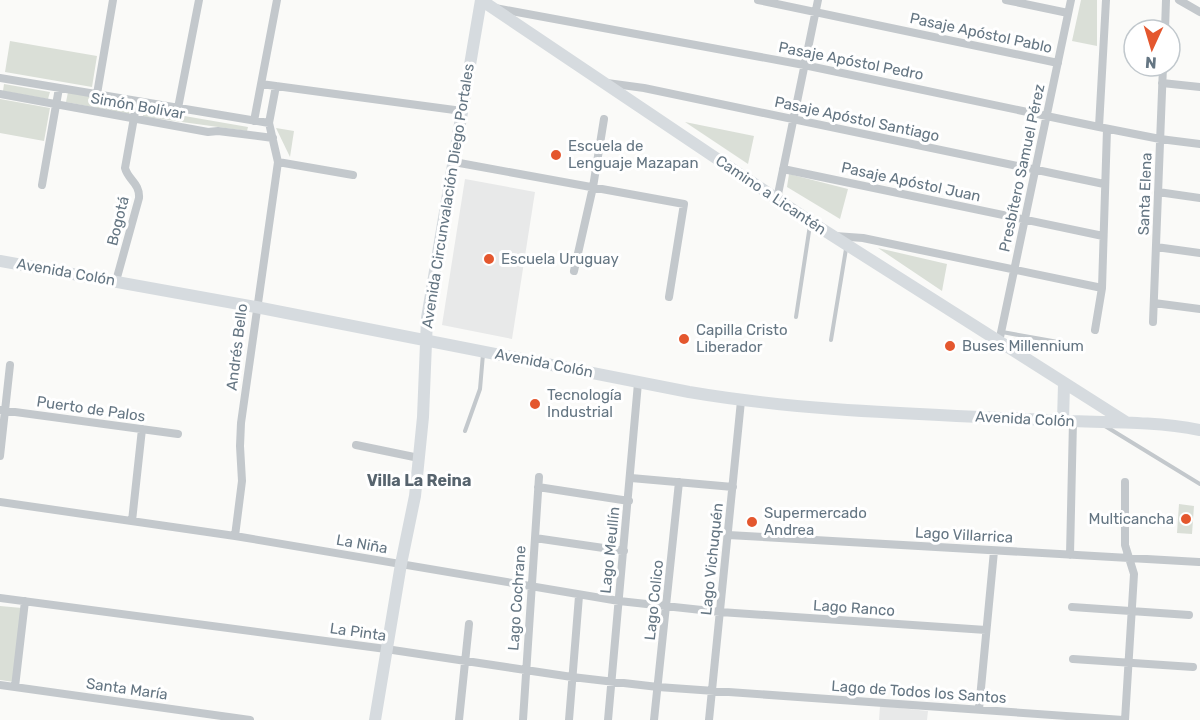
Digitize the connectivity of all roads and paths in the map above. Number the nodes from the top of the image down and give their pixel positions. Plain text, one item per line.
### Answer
1 (112, 0) edge
2 (199, 0) edge
3 (277, 0) edge
4 (758, 0) edge
5 (818, 0) edge
6 (1006, 0) edge
7 (1071, 0) edge
8 (1106, 0) edge
9 (1166, 0) edge
10 (1179, 0) edge
11 (488, 3) edge
12 (1190, 3) edge
13 (815, 12) junction
14 (1200, 12) edge
15 (1068, 13) junction
16 (1165, 18) edge
17 (1058, 63) junction
18 (804, 65) junction
19 (0, 78) edge
20 (1162, 78) edge
21 (605, 83) junction
22 (1162, 83) junction
23 (261, 84) junction
24 (276, 86) junction
25 (1200, 87) edge
26 (59, 88) junction
27 (0, 94) edge
28 (97, 94) junction
29 (137, 101) junction
30 (56, 105) junction
31 (178, 108) junction
32 (462, 111) junction
33 (1047, 115) junction
34 (604, 119) dead end
35 (793, 119) junction
36 (134, 120) junction
37 (254, 121) junction
38 (269, 123) junction
39 (1103, 128) junction
40 (273, 138) junction
41 (1160, 139) junction
42 (1200, 144) edge
43 (278, 162) junction
44 (453, 162) junction
45 (783, 169) junction
46 (1035, 170) junction
47 (353, 175) dead end
48 (1104, 184) junction
49 (42, 185) dead end
50 (593, 187) junction
51 (1158, 192) junction
52 (1200, 198) edge
53 (777, 199) junction
54 (1025, 220) junction
55 (811, 222) junction
56 (834, 236) junction
57 (1104, 236) junction
58 (847, 245) junction
59 (1156, 247) junction
60 (1200, 253) edge
61 (0, 261) edge
62 (1014, 270) junction
63 (574, 271) dead end
64 (116, 281) junction
65 (1102, 288) junction
66 (669, 297) dead end
67 (1154, 303) junction
68 (256, 307) junction
69 (1200, 309) edge
70 (795, 317) dead end
71 (1153, 322) dead end
72 (1095, 330) dead end
73 (1000, 337) junction
74 (426, 340) junction
75 (831, 340) dead end
76 (1075, 345) dead end
77 (483, 351) junction
78 (10, 365) dead end
79 (638, 382) junction
80 (1064, 384) junction
81 (741, 401) junction
82 (3, 410) edge
83 (1068, 421) junction
84 (1100, 422) junction
85 (1127, 423) junction
86 (142, 429) junction
87 (1200, 430) edge
88 (465, 431) dead end
89 (178, 434) dead end
90 (356, 445) dead end
91 (0, 456) edge
92 (419, 458) junction
93 (538, 477) dead end
94 (631, 478) junction
95 (679, 482) junction
96 (1125, 482) dead end
97 (1200, 484) edge
98 (733, 486) junction
99 (538, 487) junction
100 (629, 501) junction
101 (0, 502) edge
102 (132, 521) junction
103 (728, 535) junction
104 (235, 536) junction
105 (535, 538) junction
106 (624, 551) junction
107 (994, 551) junction
108 (1070, 555) junction
109 (1129, 558) junction
110 (1200, 562) edge
111 (401, 564) junction
112 (532, 585) junction
113 (579, 596) junction
114 (0, 598) edge
115 (26, 601) junction
116 (619, 601) junction
117 (667, 606) junction
118 (1072, 608) dead end
119 (720, 612) junction
120 (1131, 612) junction
121 (1189, 615) dead end
122 (469, 624) dead end
123 (986, 630) junction
124 (386, 649) junction
125 (1073, 659) dead end
126 (465, 660) junction
127 (1128, 664) junction
128 (1193, 667) dead end
129 (525, 670) junction
130 (572, 677) junction
131 (611, 682) junction
132 (0, 685) edge
133 (15, 687) junction
134 (658, 687) junction
135 (713, 692) junction
136 (978, 709) junction
137 (1076, 718) edge
138 (249, 720) edge
139 (375, 720) edge
140 (459, 720) edge
141 (523, 720) edge
142 (569, 720) edge
143 (608, 720) edge
144 (654, 720) edge
145 (709, 720) edge
146 (1124, 720) edge

1 - 28 street
2 - 31 street
3 - 23 street
4 - 13 street, Pasaje Apóstol Pablo
5 - 13 street
6 - 15 street
7 - 15 street, Presbítero Samuel Pérez
8 - 39 street
9 - 16 street
10 - 12 street
11 - 18 street, Pasaje Apóstol Pedro
11 - 21 street, Camino a Licantén
11 - 32 street, Avenida Circunvalación Diego Portales
12 - 14 street
13 - 17 street, Pasaje Apóstol Pablo
13 - 18 street
15 - 17 street, Presbítero Samuel Pérez
17 - 33 street, Presbítero Samuel Pérez
18 - 33 street, Pasaje Apóstol Pedro
18 - 35 street
19 - 26 street, Simón Bolívar
20 - 22 street, Santa Elena
21 - 35 street, Pasaje Apóstol Santiago
21 - 53 street, Camino a Licantén
22 - 25 street
22 - 41 street, Santa Elena
23 - 24 street
23 - 37 street
24 - 32 street
24 - 38 street, Andrés Bello
26 - 28 street, Simón Bolívar
26 - 30 street
27 - 30 street, Simón Bolívar
28 - 29 street, Simón Bolívar
29 - 31 street, Simón Bolívar
29 - 36 street, Bogotá
30 - 36 street, Simón Bolívar
30 - 49 street
31 - 37 street, Simón Bolívar
32 - 44 street, Avenida Circunvalación Diego Portales
33 - 39 street, Pasaje Apóstol Pedro
33 - 46 street, Presbítero Samuel Pérez
34 - 50 street
35 - 45 street
35 - 46 street, Pasaje Apóstol Santiago
36 - 40 street, Simón Bolívar
36 - 64 street, Bogotá
37 - 38 street, Simón Bolívar
38 - 40 street, Andrés Bello
39 - 41 street, Pasaje Apóstol Pedro
39 - 48 street
40 - 43 street, Andrés Bello
41 - 42 street, Pasaje Apóstol Pedro
41 - 51 street, Santa Elena
43 - 47 street
43 - 68 street, Andrés Bello
44 - 50 street
44 - 74 street, Avenida Circunvalación Diego Portales
45 - 53 street
45 - 54 street, Pasaje Apóstol Juan
46 - 48 street, Pasaje Apóstol Santiago
46 - 54 street, Presbítero Samuel Pérez
48 - 57 street
50 - 63 street
50 - 66 street
51 - 52 street
51 - 59 street, Santa Elena
53 - 55 street, Camino a Licantén
54 - 57 street, Pasaje Apóstol Juan
54 - 62 street, Presbítero Samuel Pérez
55 - 56 street, Camino a Licantén
55 - 70 lane
56 - 58 street, Camino a Licantén
56 - 62 street
57 - 65 street
58 - 73 street, Camino a Licantén
58 - 75 lane
59 - 60 street
59 - 67 street, Santa Elena
61 - 64 street, Avenida Colón
62 - 65 street
62 - 73 street, Presbítero Samuel Pérez
64 - 68 street, Avenida Colón
65 - 72 street
67 - 69 street
67 - 71 street, Santa Elena
68 - 74 street, Avenida Colón
68 - 104 street, Andrés Bello
73 - 76 lane
73 - 80 street, Camino a Licantén
74 - 77 street, Avenida Colón
74 - 92 street, Avenida Circunvalación Diego Portales
77 - 79 street, Avenida Colón
77 - 88 lane
78 - 82 street
79 - 81 street, Avenida Colón
79 - 94 street, Lago Meullín
80 - 83 street
80 - 85 street, Camino a Licantén
81 - 83 street, Avenida Colón
81 - 98 street, Lago Vichuquén
82 - 86 street, Puerto de Palos
82 - 91 street
83 - 84 street, Avenida Colón
83 - 108 street
84 - 85 street, Avenida Colón
84 - 97 lane
85 - 87 street, Avenida Colón
86 - 89 street, Puerto de Palos
86 - 102 street
90 - 92 street
92 - 111 street, Avenida Circunvalación Diego Portales
93 - 99 street, Lago Cochrane
94 - 95 street
94 - 100 street, Lago Meullín
95 - 98 street
95 - 117 street, Lago Colico
96 - 109 street
98 - 103 street, Lago Vichuquén
99 - 100 street
99 - 105 street, Lago Cochrane
100 - 106 street, Lago Meullín
101 - 102 street, La Niña
102 - 104 street, La Niña
103 - 107 street, Lago Villarrica
103 - 119 street, Lago Vichuquén
104 - 111 street, La Niña
105 - 106 street
105 - 112 street, Lago Cochrane
106 - 116 street, Lago Meullín
107 - 108 street, Lago Villarrica
107 - 123 street
108 - 109 street, Lago Villarrica
109 - 110 street, Lago Villarrica
109 - 120 street
111 - 112 street, La Niña
111 - 124 street, Avenida Circunvalación Diego Portales
112 - 113 street, La Niña
112 - 129 street, Lago Cochrane
113 - 116 street, La Niña
113 - 130 street
114 - 115 street, La Pinta
115 - 124 street, La Pinta
115 - 133 street
116 - 117 street, La Niña
116 - 131 street, Lago Meullín
117 - 119 street, La Niña
117 - 134 street, Lago Colico
118 - 120 street
119 - 123 street, Lago Ranco
119 - 135 street, Lago Vichuquén
120 - 121 street
120 - 127 street
122 - 126 street
123 - 136 street
124 - 126 street, La Pinta
124 - 139 street, Avenida Circunvalación Diego Portales
125 - 127 street
126 - 129 street, La Pinta
126 - 140 street
127 - 128 street
127 - 146 street
129 - 130 street, La Pinta
129 - 141 street, Lago Cochrane
130 - 131 street, La Pinta
130 - 142 street
131 - 134 street, La Pinta
131 - 143 street, Lago Meullín
132 - 133 street, Santa María
133 - 138 street, Santa María
134 - 135 street, La Pinta
134 - 144 street, Lago Colico
135 - 136 street, Lago de Todos los Santos
135 - 145 street, Lago Vichuquén
136 - 137 street, Lago de Todos los Santos
137 - 146 street, Lago de Todos los Santos

